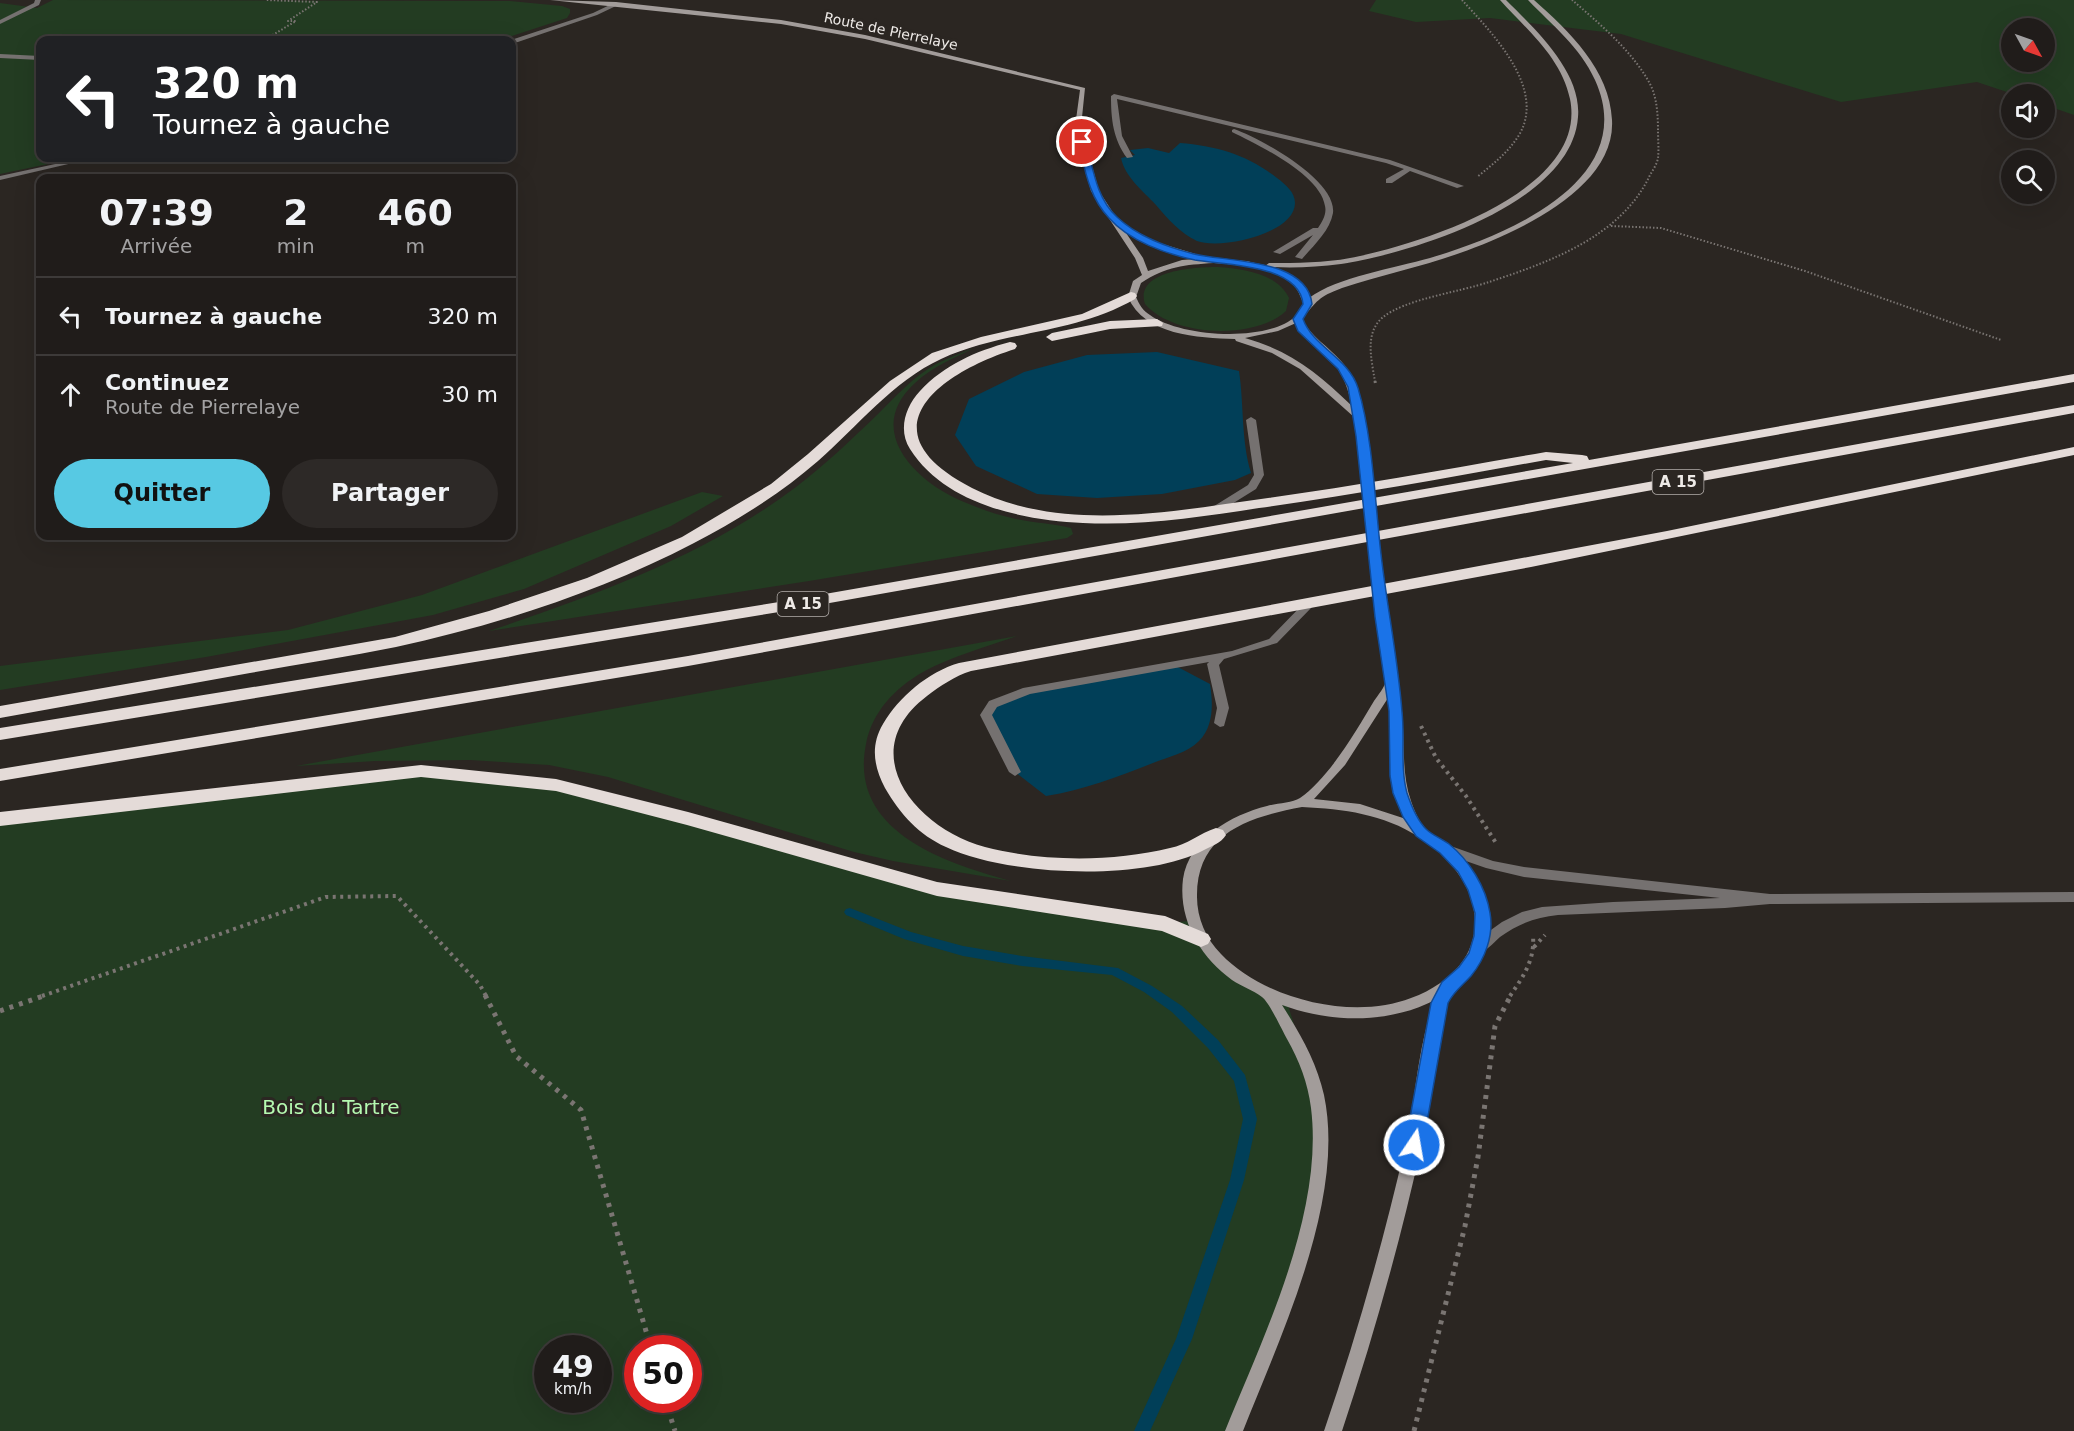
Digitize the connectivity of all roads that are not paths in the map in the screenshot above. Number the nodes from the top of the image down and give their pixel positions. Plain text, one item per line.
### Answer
1 (38, 0) edge
2 (553, 0) edge
3 (1503, 0) edge
4 (1531, 0) edge
5 (616, 4) junction
6 (0, 22) edge
7 (516, 41) edge
8 (0, 56) edge
9 (36, 58) edge
10 (1214, 120) junction
11 (1130, 156) dead end
12 (72, 162) edge
13 (1410, 168) junction
14 (0, 178) edge
15 (1389, 181) dead end
16 (1460, 186) road end
17 (1113, 219) junction
18 (1326, 222) junction
19 (1277, 252) dead end
20 (1299, 257) dead end
21 (1212, 260) junction
22 (1247, 263) junction
23 (1146, 274) junction
24 (1131, 296) junction
25 (1308, 304) junction
26 (1298, 319) junction
27 (1157, 323) junction
28 (1224, 336) junction
29 (2074, 378) edge
30 (2074, 410) edge
31 (1356, 415) junction
32 (1251, 420) dead end
33 (2074, 451) edge
34 (1604, 461) junction
35 (1215, 510) junction
36 (1308, 605) junction
37 (1221, 656) junction
38 (1186, 671) dead end
39 (1392, 681) junction
40 (0, 712) edge
41 (1220, 723) dead end
42 (0, 735) edge
43 (1015, 772) dead end
44 (0, 775) edge
45 (1302, 804) junction
46 (0, 819) edge
47 (1421, 832) junction
48 (1216, 835) junction
49 (1445, 849) junction
50 (2074, 897) edge
51 (1770, 899) junction
52 (1202, 939) junction
53 (1478, 949) junction
54 (1448, 986) junction
55 (1268, 994) junction
56 (1234, 1431) edge
57 (1334, 1431) edge

1 - 6 street
2 - 5 main road, Route de Pierrelaye
3 - 22 main road
4 - 25 main road
5 - 7 street
5 - 17 main road, Route de Pierrelaye
8 - 9 street
10 - 11 street
10 - 13 street
10 - 18 street
12 - 14 street
13 - 15 street
13 - 16 street
17 - 21 main road, Route de Pierrelaye
17 - 23 main road, Route de Pierrelaye
18 - 19 street
18 - 20 street
21 - 22 main road
21 - 23 main road
22 - 25 main road
23 - 24 main road
24 - 27 main road
24 - 40 highway
25 - 26 main road
26 - 28 main road
26 - 31 main road
27 - 28 main road
27 - 35 highway
28 - 31 main road
29 - 34 highway, A 15
30 - 44 highway, A 15
31 - 39 main road, bridge
32 - 35 street
33 - 36 highway
34 - 35 highway
34 - 42 highway, A 15
36 - 37 street
36 - 48 highway
37 - 38 street
37 - 41 street
37 - 43 street
39 - 45 main road
39 - 47 main road
45 - 47 main road
45 - 48 main road
46 - 52 highway
47 - 49 main road
48 - 52 main road
49 - 51 street
49 - 53 main road
50 - 51 street
51 - 53 street
52 - 55 main road
53 - 54 main road
54 - 55 main road
54 - 57 main road
55 - 56 main road

